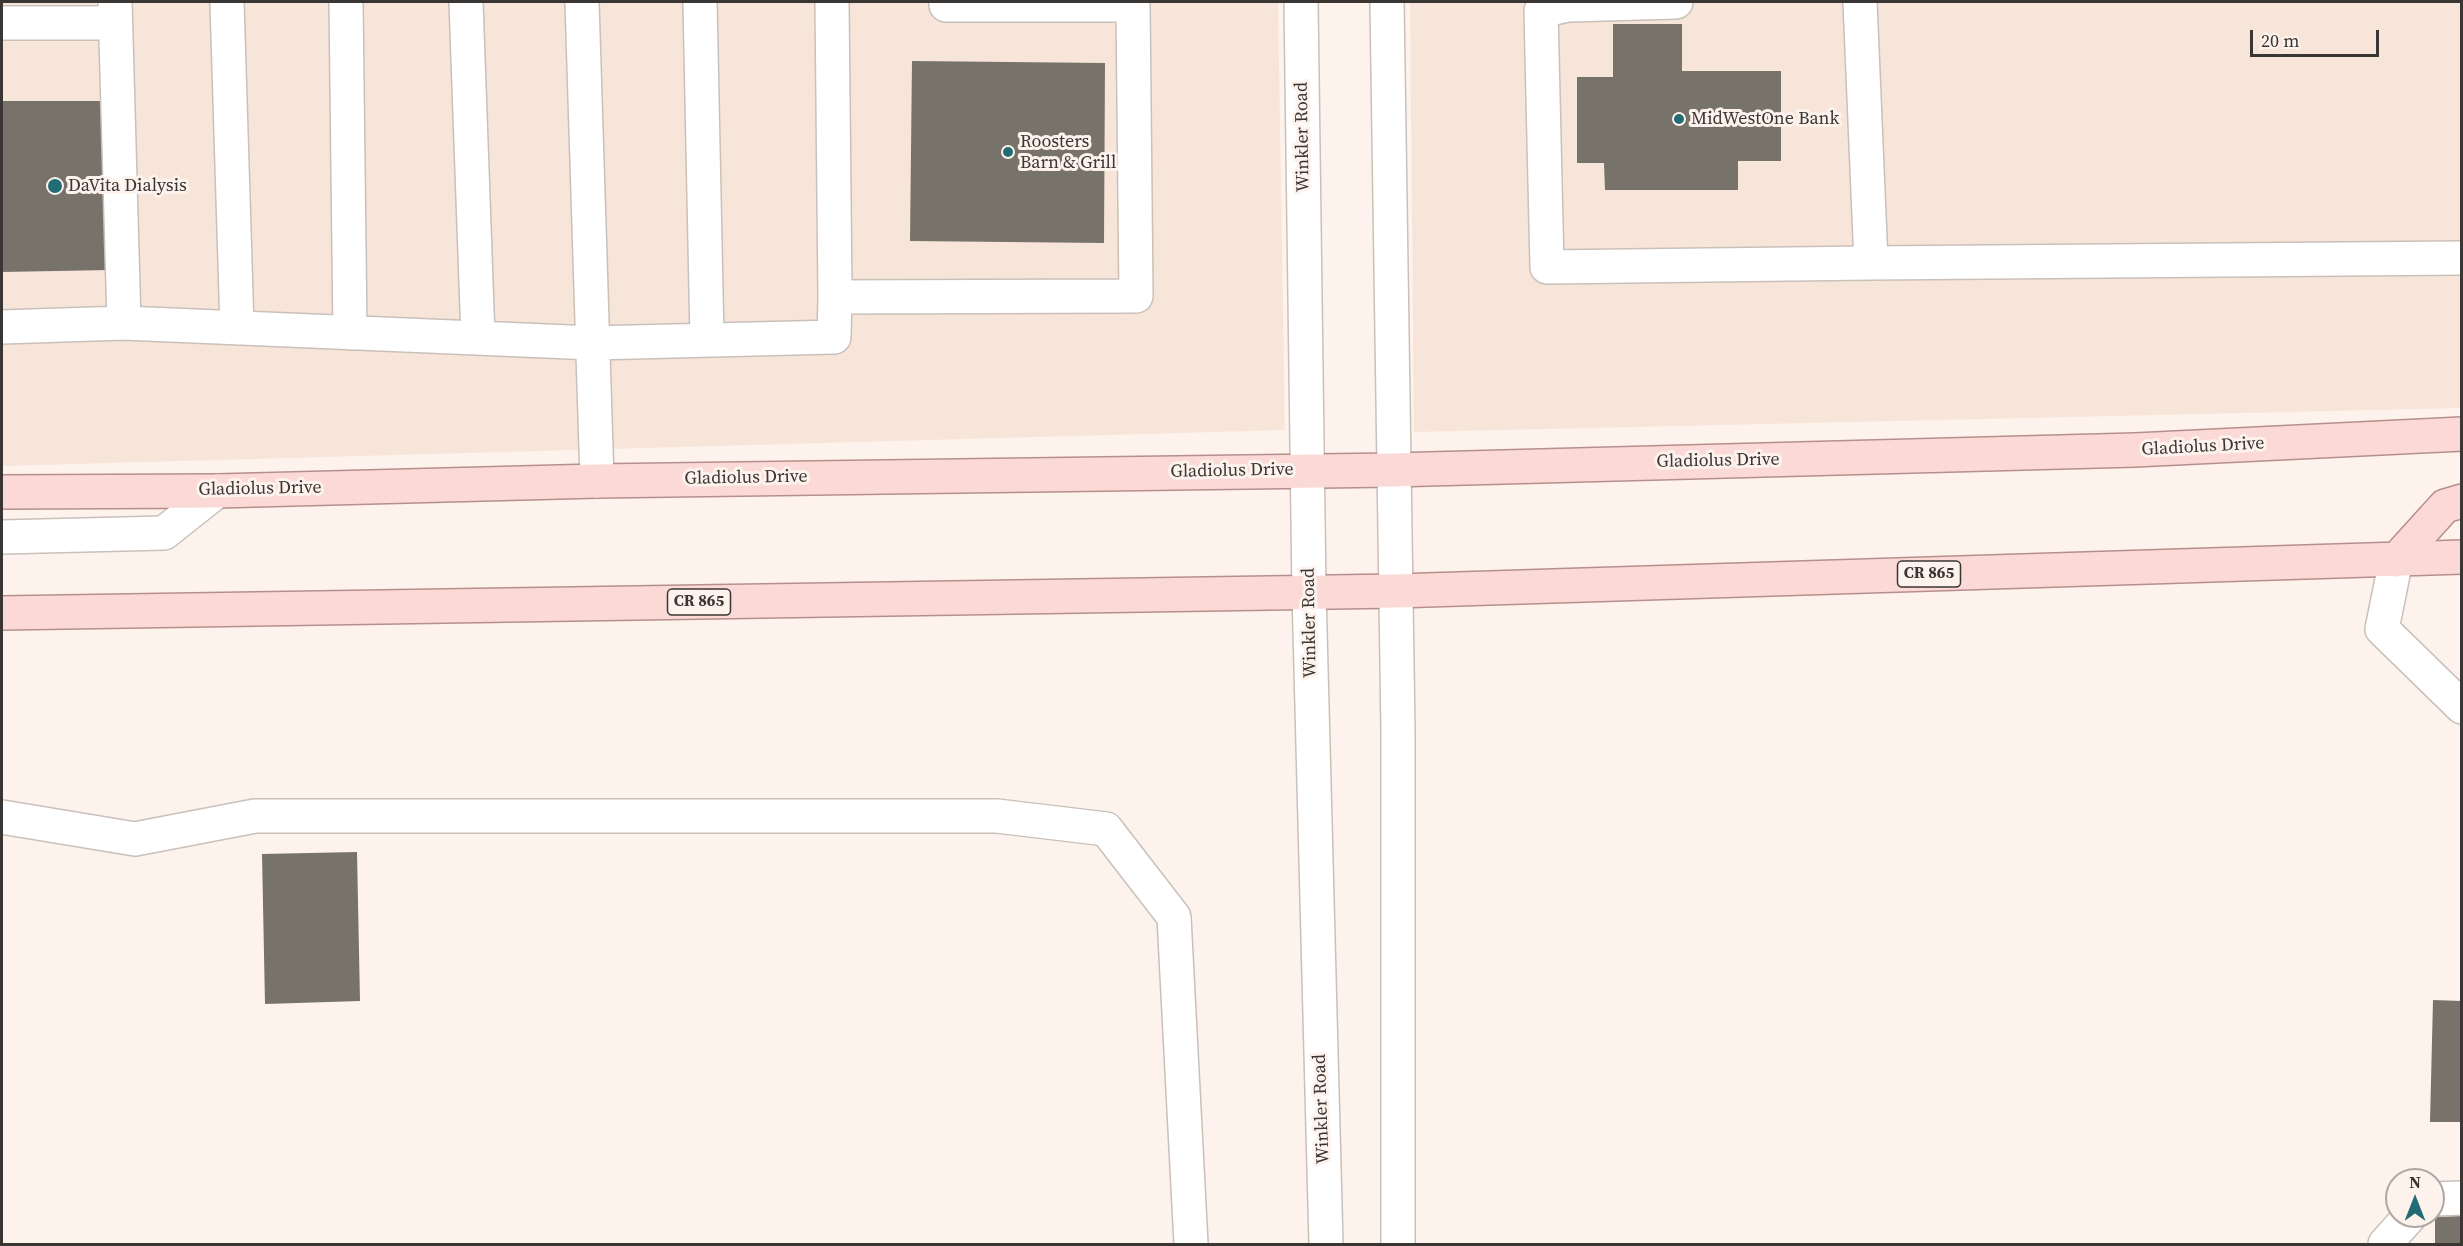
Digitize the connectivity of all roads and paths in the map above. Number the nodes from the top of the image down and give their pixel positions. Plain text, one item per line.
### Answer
1 (227, 2) edge
2 (346, 2) edge
3 (466, 2) edge
4 (582, 2) edge
5 (700, 2) edge
6 (832, 2) edge
7 (946, 2) edge
8 (1301, 2) edge
9 (1387, 2) edge
10 (1676, 2) edge
11 (1860, 2) edge
12 (115, 12) edge
13 (2, 23) edge
14 (2462, 258) edge
15 (1871, 263) junction
16 (835, 297) junction
17 (124, 323) junction
18 (2, 327) edge
19 (237, 328) junction
20 (350, 333) junction
21 (478, 338) junction
22 (707, 340) junction
23 (593, 343) junction
24 (2462, 434) edge
25 (1308, 470) junction
26 (1392, 470) junction
27 (597, 480) junction
28 (217, 490) junction
29 (2, 492) edge
30 (2462, 501) edge
31 (2, 537) edge
32 (2462, 557) edge
33 (2396, 560) junction
34 (1396, 591) junction
35 (1309, 592) junction
36 (2, 612) edge
37 (2462, 707) edge
38 (2, 817) edge
39 (2462, 1198) edge
40 (2445, 1199) edge
41 (2400, 1228) edge
42 (1191, 1245) edge
43 (1326, 1245) edge
44 (1398, 1245) edge
45 (2385, 1245) edge

1 - 19 street
2 - 20 street
3 - 21 street
4 - 23 street
5 - 22 street
6 - 16 street
7 - 16 street
8 - 25 street, Winkler Road
9 - 26 street
10 - 15 street
11 - 15 street
12 - 13 street
12 - 17 street
14 - 15 street
16 - 22 street
17 - 18 street
17 - 19 street
19 - 20 street
20 - 21 street
21 - 23 street
22 - 23 street
23 - 27 street
24 - 26 main road, Gladiolus Drive
25 - 26 main road, Gladiolus Drive
25 - 27 main road, Gladiolus Drive
25 - 35 street, Winkler Road
26 - 34 street
27 - 28 main road, Gladiolus Drive
28 - 29 main road, Gladiolus Drive
28 - 31 street
30 - 33 main road
32 - 33 main road, CR 865
33 - 34 main road, CR 865
33 - 37 street
34 - 35 main road, CR 865
34 - 44 street
35 - 36 main road, CR 865
35 - 43 street, Winkler Road
38 - 42 street
39 - 40 street
41 - 45 street

